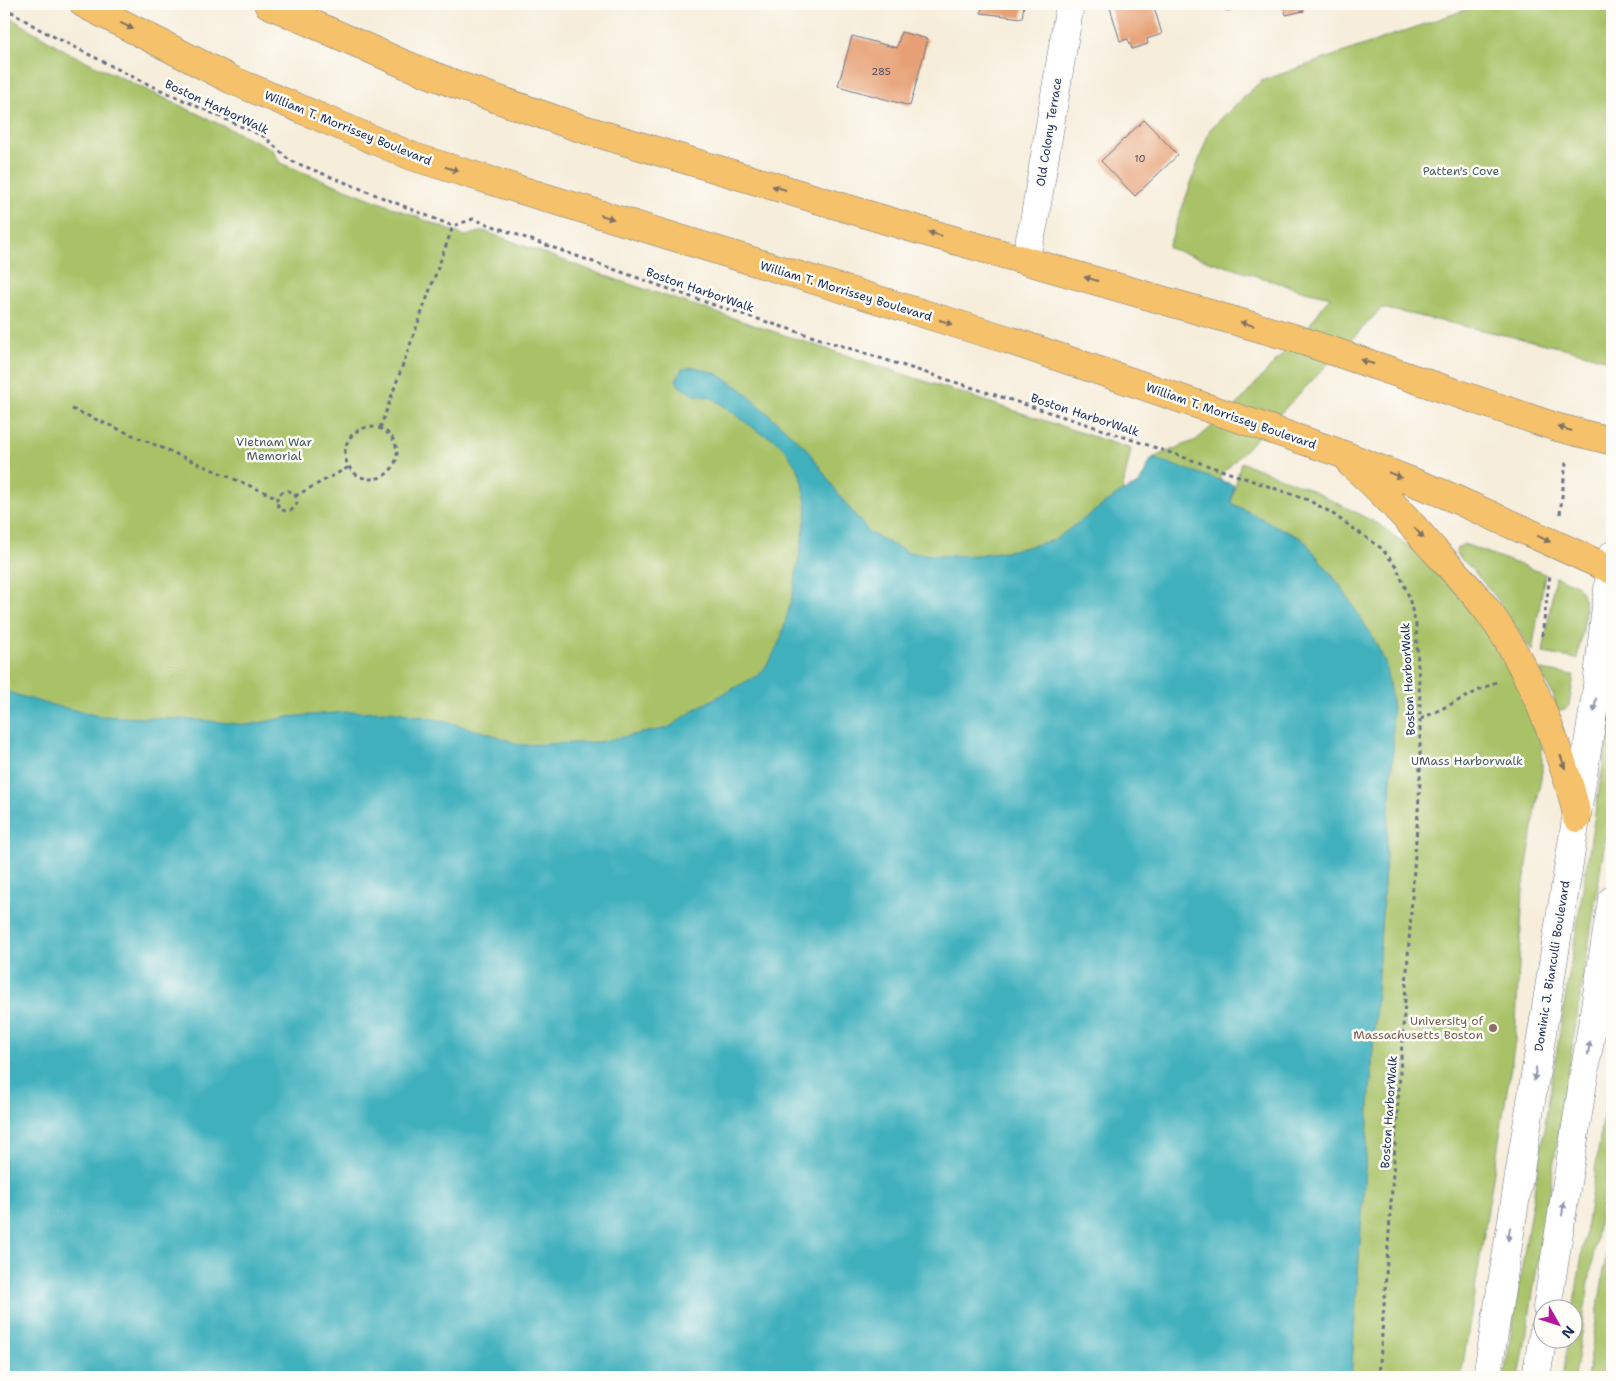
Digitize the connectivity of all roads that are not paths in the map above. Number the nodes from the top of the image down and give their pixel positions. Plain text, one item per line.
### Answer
1 (84, 4) edge
2 (268, 4) edge
3 (1070, 4) edge
4 (1025, 260) junction
5 (1612, 442) edge
6 (1334, 451) junction
7 (1612, 565) edge
8 (1576, 818) junction
9 (1612, 900) edge
10 (1549, 1298) edge
11 (1541, 1348) edge
12 (1487, 1377) edge
13 (1536, 1377) edge

1 -> 6 main road, William T. Morrissey Boulevard
4 -> 2 main road
3 - 4 street, Old Colony Terrace
5 -> 4 main road
6 -> 7 main road, William T. Morrissey Boulevard
6 -> 8 main road
7 -> 8 street, Dominic J. Bianculli Boulevard
8 -> 12 street, Dominic J. Bianculli Boulevard
10 -> 9 street
11 - 13 street

